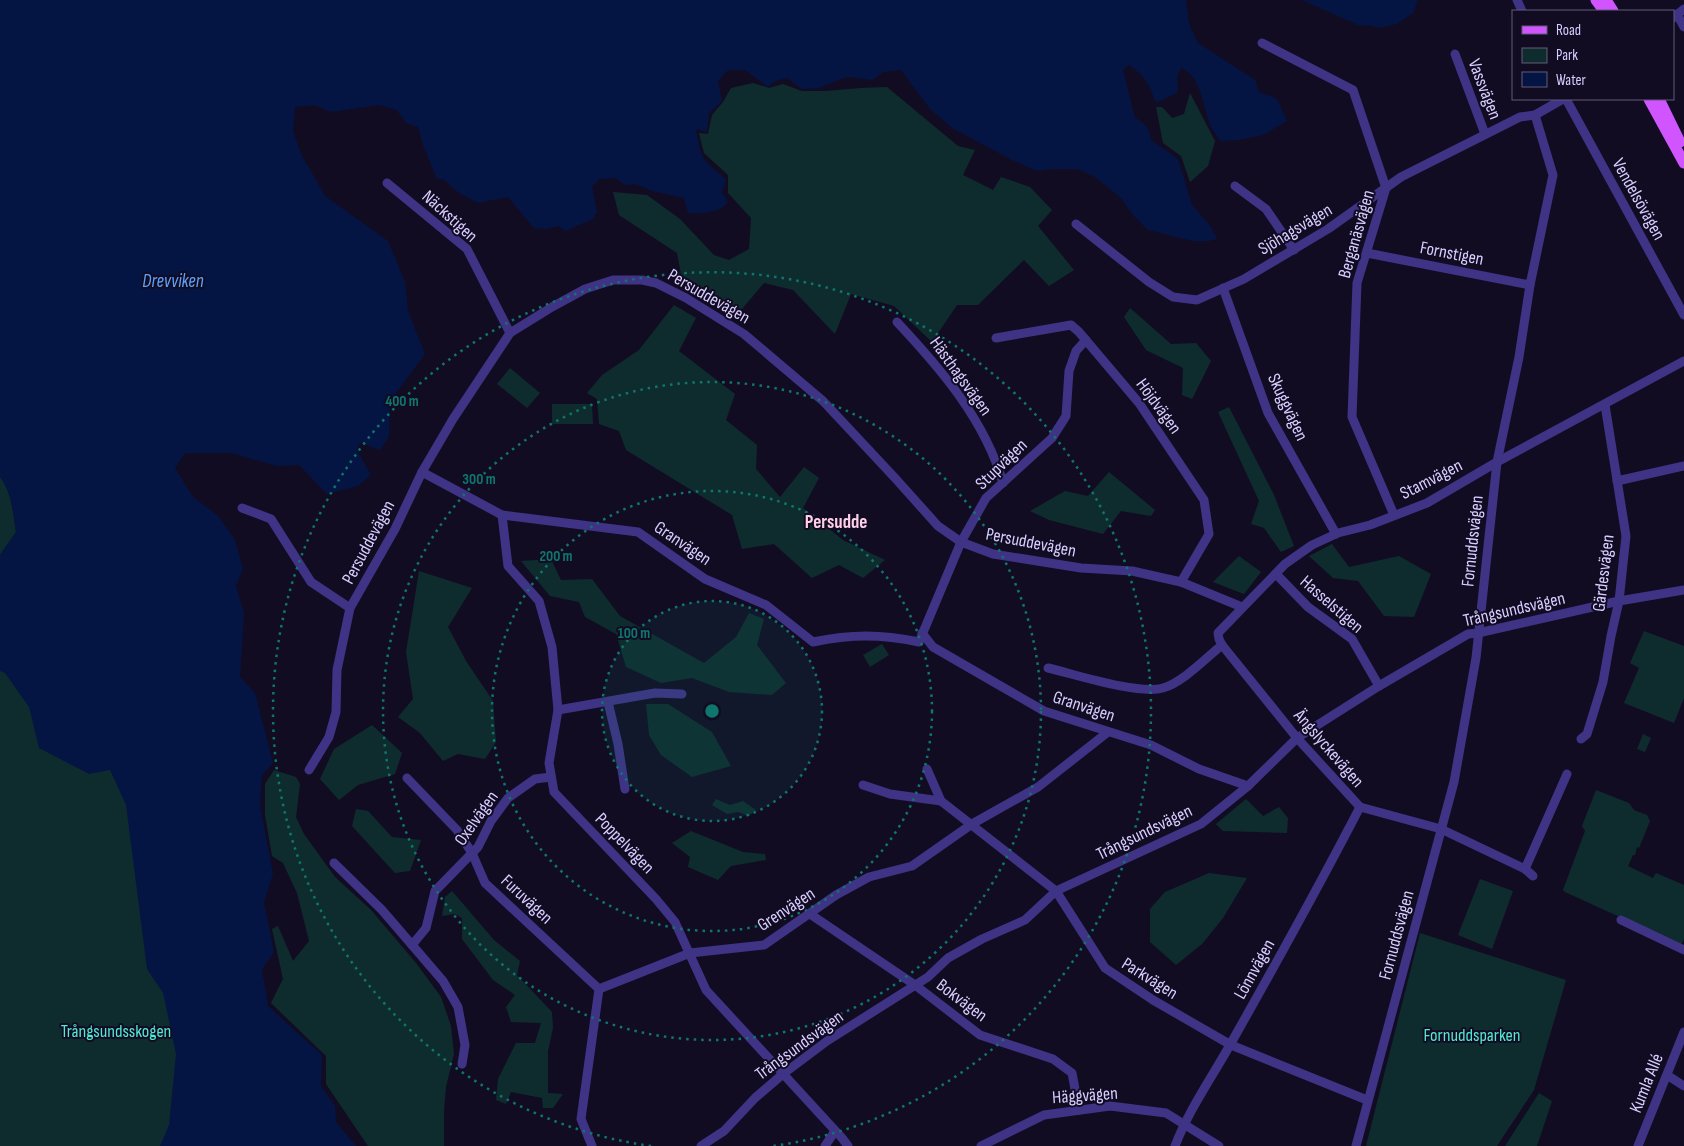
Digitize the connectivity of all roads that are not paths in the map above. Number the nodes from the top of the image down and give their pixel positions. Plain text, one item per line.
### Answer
1 (1678, 14) edge
2 (1684, 27) edge
3 (1262, 42) dead end
4 (1455, 54) dead end
5 (1562, 100) edge
6 (1565, 100) edge
7 (1651, 100) edge
8 (1660, 100) edge
9 (1535, 115) junction
10 (1486, 134) junction
11 (1684, 150) edge
12 (1684, 163) edge
13 (387, 183) dead end
14 (1235, 186) dead end
15 (1386, 188) junction
16 (1076, 224) dead end
17 (1294, 250) junction
18 (1367, 253) junction
19 (1530, 284) junction
20 (1223, 288) junction
21 (1684, 315) edge
22 (897, 322) dead end
23 (510, 333) junction
24 (996, 338) dead end
25 (1086, 340) junction
26 (1684, 361) edge
27 (1605, 404) junction
28 (1497, 462) junction
29 (1684, 466) edge
30 (422, 472) junction
31 (1618, 481) junction
32 (1002, 483) junction
33 (242, 508) dead end
34 (502, 515) junction
35 (1394, 515) junction
36 (1336, 534) junction
37 (961, 542) junction
38 (1276, 574) junction
39 (1180, 582) junction
40 (1684, 590) edge
41 (1619, 601) junction
42 (1242, 607) junction
43 (350, 608) junction
44 (1478, 633) junction
45 (921, 637) junction
46 (1222, 645) junction
47 (1048, 668) dead end
48 (1379, 686) junction
49 (682, 694) dead end
50 (608, 702) junction
51 (558, 710) junction
52 (1108, 732) junction
53 (1297, 738) junction
54 (1581, 739) dead end
55 (927, 769) dead end
56 (309, 770) dead end
57 (1567, 774) dead end
58 (551, 777) junction
59 (407, 778) dead end
60 (863, 785) dead end
61 (1248, 786) junction
62 (625, 789) dead end
63 (941, 801) junction
64 (1360, 807) junction
65 (972, 824) junction
66 (1441, 828) junction
67 (472, 853) junction
68 (334, 863) dead end
69 (1525, 869) junction
70 (1533, 876) dead end
71 (1056, 891) junction
72 (810, 914) junction
73 (1622, 920) dead end
74 (412, 944) junction
75 (1684, 950) edge
76 (690, 953) junction
77 (915, 985) junction
78 (599, 989) junction
79 (1684, 1032) edge
80 (1231, 1044) junction
81 (462, 1064) dead end
82 (782, 1074) junction
83 (1667, 1075) junction
84 (1684, 1086) edge
85 (1367, 1100) junction
86 (1079, 1110) junction
87 (1184, 1124) junction
88 (835, 1130) junction
89 (592, 1146) edge
90 (701, 1146) edge
91 (824, 1146) edge
92 (848, 1146) edge
93 (981, 1146) edge
94 (1176, 1146) edge
95 (1219, 1146) edge
96 (1356, 1146) edge
97 (1638, 1146) edge

1 - 2 street
3 - 15 street, Berganäsvägen
4 - 10 street, Vassvägen
5 - 9 street
6 - 21 street, Vendelsövägen
7 - 12 main road
8 - 11 main road
9 - 10 street, Sjöhagsvägen
9 - 19 street, Fornuddsvägen
10 - 15 street, Sjöhagsvägen
13 - 23 street, Näckstigen
14 - 17 street
15 - 17 street, Sjöhagsvägen
15 - 18 street, Berganäsvägen
16 - 20 street, Sjöhagsvägen
17 - 20 street, Sjöhagsvägen
18 - 19 street, Fornstigen
18 - 35 street, Berganäsvägen
19 - 28 street, Fornuddsvägen
20 - 36 street, Skuggvägen
22 - 32 street, Hästhagsvägen
23 - 30 street, Persuddevägen
23 - 37 street, Persuddevägen
24 - 25 street, Höjdvägen
25 - 32 street, Stupvägen
25 - 39 street, Höjdvägen
26 - 27 street, Stamvägen
27 - 28 street, Stamvägen
27 - 31 street, Gärdesvägen
28 - 35 street, Stamvägen
28 - 44 street, Fornuddsvägen
29 - 31 street
30 - 34 street, Granvägen
30 - 43 street, Persuddevägen
31 - 41 street, Gärdesvägen
32 - 37 street, Stupvägen
33 - 43 street
34 - 45 street, Granvägen
34 - 51 street, Poppelvägen
35 - 36 street, Stamvägen
36 - 38 street, Stamvägen
37 - 39 street, Persuddevägen
37 - 45 street, Stupvägen
38 - 42 street, Stamvägen
38 - 48 street, Hasselstigen
39 - 42 street, Persuddevägen
40 - 41 street, Trångsundsvägen
41 - 44 street, Trångsundsvägen
41 - 54 street, Gärdesvägen
42 - 46 street, Stamvägen
43 - 56 street, Persuddevägen
44 - 48 street, Trångsundsvägen
44 - 66 street, Fornuddsvägen
45 - 52 street, Granvägen
46 - 47 street
46 - 53 street, Ängslyckevägen
48 - 53 street, Trångsundsvägen
49 - 50 street
50 - 51 street
50 - 62 street
51 - 58 street, Poppelvägen
52 - 61 street, Granvägen
52 - 65 street, Grenvägen
53 - 61 street, Trångsundsvägen
53 - 64 street, Ängslyckevägen
55 - 63 street, Parkvägen
57 - 69 street
58 - 67 street, Oxelvägen
58 - 76 street, Poppelvägen
59 - 67 street, Furuvägen
60 - 63 street, Parkvägen
61 - 71 street, Trångsundsvägen
63 - 65 street, Parkvägen
64 - 66 street, Ängslyckevägen
64 - 80 street, Lönnvägen
65 - 71 street, Parkvägen
65 - 72 street, Grenvägen
66 - 69 street
66 - 85 street, Fornuddsvägen
67 - 74 street, Oxelvägen
67 - 78 street, Furuvägen
68 - 74 street
69 - 70 street
71 - 77 street, Trångsundsvägen
71 - 80 street, Parkvägen
72 - 76 street, Grenvägen
72 - 77 street, Bokvägen
73 - 75 street
74 - 81 street
76 - 78 street, Grenvägen
76 - 82 street, Poppelvägen
77 - 82 street, Trångsundsvägen
77 - 86 street, Bokvägen
78 - 89 street
79 - 83 street, Kumla Allé
80 - 85 street, Parkvägen
80 - 87 street, Lönnvägen
82 - 88 street, Poppelvägen
82 - 90 street, Trångsundsvägen
83 - 84 street
83 - 97 street, Kumla Allé
85 - 96 street, Fornuddsvägen
86 - 87 street, Häggvägen
86 - 93 street, Häggvägen
87 - 94 street, Lönnvägen
87 - 95 street, Häggvägen
88 - 91 street
88 - 92 street, Poppelvägen

